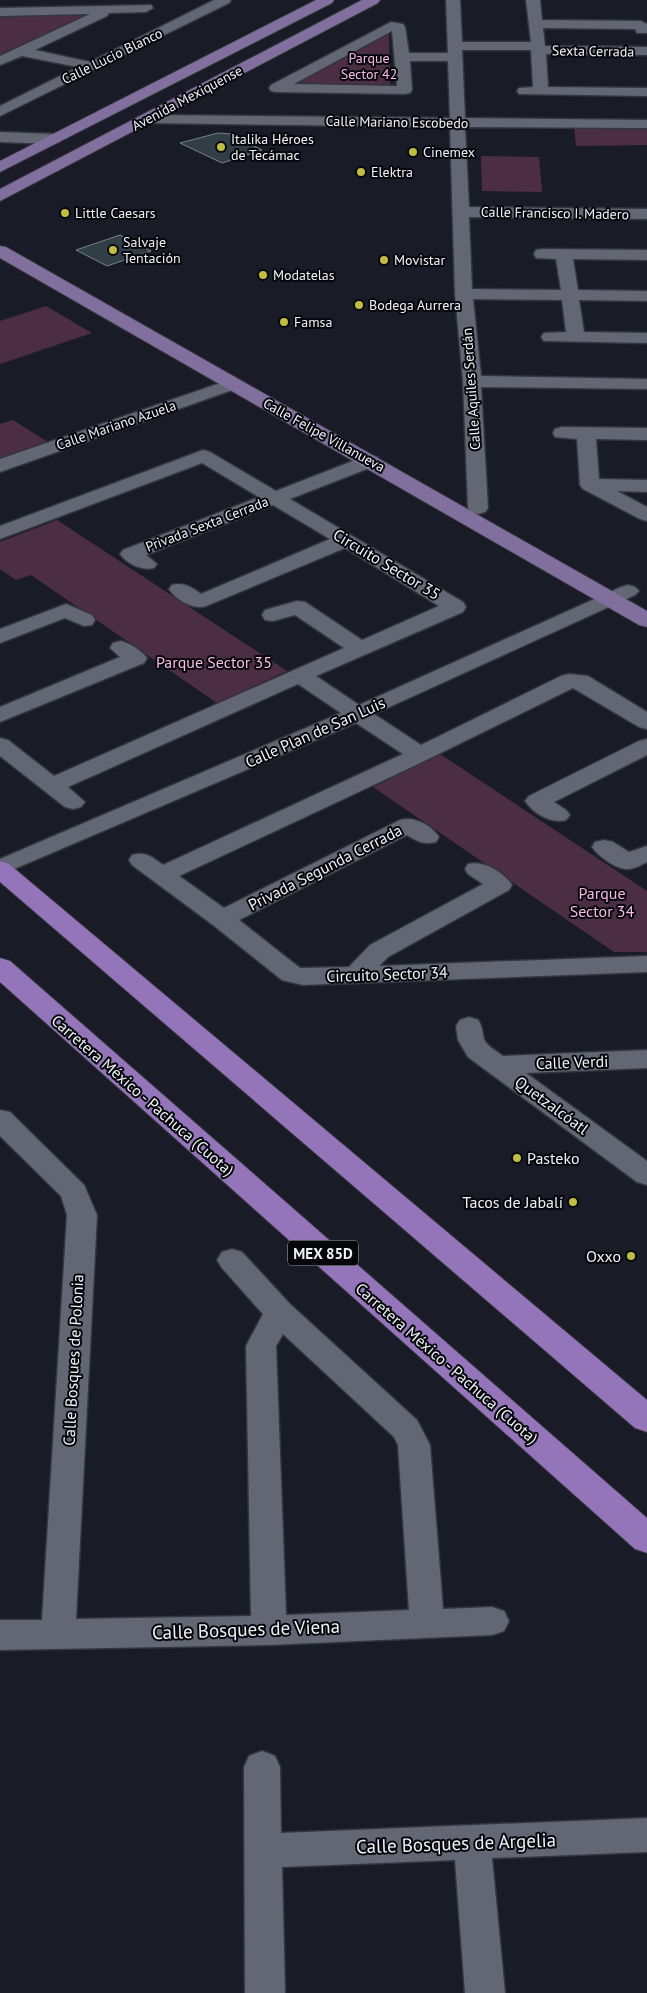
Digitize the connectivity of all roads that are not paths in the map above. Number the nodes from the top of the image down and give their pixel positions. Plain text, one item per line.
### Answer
1 (224, 0) edge
2 (327, 0) edge
3 (373, 0) edge
4 (453, 0) edge
5 (533, 0) edge
6 (7, 8) edge
7 (146, 8) dead end
8 (110, 9) junction
9 (536, 24) junction
10 (642, 30) dead end
11 (538, 48) junction
12 (20, 51) junction
13 (647, 51) edge
14 (455, 52) junction
15 (403, 57) junction
16 (0, 61) edge
17 (91, 66) junction
18 (625, 75) dead end
19 (338, 89) junction
20 (524, 91) dead end
21 (541, 91) junction
22 (628, 92) junction
23 (647, 92) edge
24 (0, 112) edge
25 (147, 119) junction
26 (336, 121) junction
27 (458, 123) junction
28 (647, 124) edge
29 (0, 137) edge
30 (54, 139) junction
31 (0, 167) edge
32 (0, 196) edge
33 (463, 212) junction
34 (647, 214) edge
35 (0, 237) edge
36 (0, 251) edge
37 (542, 254) dead end
38 (564, 254) junction
39 (647, 255) edge
40 (464, 294) junction
41 (570, 295) junction
42 (647, 296) edge
43 (550, 337) dead end
44 (576, 337) junction
45 (647, 338) edge
46 (472, 381) junction
47 (232, 384) junction
48 (647, 384) edge
49 (562, 433) dead end
50 (586, 434) junction
51 (647, 434) edge
52 (224, 448) dead end
53 (203, 456) junction
54 (386, 465) junction
55 (0, 466) edge
56 (590, 485) junction
57 (647, 486) edge
58 (276, 498) junction
59 (478, 508) junction
60 (647, 515) edge
61 (0, 533) edge
62 (346, 540) junction
63 (147, 564) dead end
64 (180, 589) dead end
65 (628, 597) edge
66 (273, 615) dead end
67 (84, 620) dead end
68 (647, 620) edge
69 (0, 637) edge
70 (121, 648) dead end
71 (359, 648) junction
72 (299, 674) junction
73 (359, 713) junction
74 (0, 715) edge
75 (647, 722) edge
76 (0, 745) edge
77 (647, 746) edge
78 (419, 754) junction
79 (52, 786) junction
80 (74, 802) dead end
81 (558, 815) dead end
82 (426, 836) dead end
83 (604, 847) dead end
84 (647, 853) edge
85 (141, 860) dead end
86 (0, 869) edge
87 (477, 869) dead end
88 (161, 875) junction
89 (222, 919) junction
90 (647, 964) edge
91 (0, 967) edge
92 (355, 976) junction
93 (469, 1026) dead end
94 (647, 1059) edge
95 (498, 1065) junction
96 (0, 1119) edge
97 (647, 1175) edge
98 (232, 1260) dead end
99 (278, 1312) junction
100 (647, 1419) edge
101 (647, 1539) edge
102 (492, 1621) dead end
103 (427, 1624) junction
104 (269, 1630) junction
105 (58, 1634) junction
106 (0, 1635) edge
107 (262, 1767) dead end
108 (647, 1835) edge
109 (472, 1842) junction
110 (265, 1851) junction
111 (265, 1993) edge
112 (485, 1993) edge

1 - 17 street, Calle Lucio Blanco
2 - 30 main road, Avenida Mexiquense
3 - 25 main road, Avenida Mexiquense
4 - 14 street, Calle Aquiles Serdán
5 - 9 street
6 - 8 street
7 - 8 street
8 - 12 street
9 - 10 street
9 - 11 street
11 - 13 street, Sexta Cerrada
11 - 14 street, Sexta Cerrada
11 - 21 street
12 - 16 street
12 - 17 street
14 - 15 street, Sexta Cerrada
14 - 27 street, Calle Aquiles Serdán
15 - 19 street
15 - 19 street
17 - 24 street, Calle Lucio Blanco
18 - 22 street
19 - 26 street
20 - 21 street
21 - 22 street
22 - 23 street
25 - 26 street, Calle Mariano Escobedo
25 - 32 main road, Avenida Mexiquense
26 - 27 street, Calle Mariano Escobedo
27 - 28 street, Calle Mariano Escobedo
27 - 33 street, Calle Aquiles Serdán
29 - 30 street
30 - 31 main road, Avenida Mexiquense
33 - 34 street, Calle Francisco I. Madero
33 - 40 street, Calle Aquiles Serdán
35 - 54 main road, Calle Felipe Villanueva
36 - 47 main road, Calle Felipe Villanueva
37 - 38 street
38 - 39 street
38 - 41 street
40 - 41 street
40 - 46 street, Calle Aquiles Serdán
41 - 42 street
41 - 44 street
43 - 44 street
44 - 45 street
46 - 48 street
46 - 59 street, Calle Aquiles Serdán
47 - 54 main road, Calle Felipe Villanueva
47 - 55 street, Calle Mariano Azuela
49 - 50 street
50 - 51 street
50 - 56 street
52 - 53 street
53 - 58 street, Circuito Sector 35
53 - 61 street
54 - 58 street
54 - 59 main road, Calle Felipe Villanueva
54 - 65 main road, Calle Felipe Villanueva
56 - 57 street
56 - 60 street
58 - 62 street, Circuito Sector 35
58 - 63 street, Privada Sexta Cerrada
59 - 65 main road, Calle Felipe Villanueva
62 - 64 street
62 - 71 street, Circuito Sector 35
65 - 68 main road, Calle Felipe Villanueva
65 - 73 street, Calle Plan de San Luis
66 - 71 street
67 - 69 street
70 - 74 street
71 - 72 street, Circuito Sector 35
72 - 73 street
72 - 79 street, Circuito Sector 35
73 - 78 street
73 - 86 street, Calle Plan de San Luis
75 - 78 street
76 - 79 street
77 - 81 street
78 - 88 street
79 - 80 street
82 - 89 street, Privada Segunda Cerrada
83 - 84 street
85 - 88 street, Circuito Sector 34
86 - 100 highway
87 - 92 street
88 - 89 street, Circuito Sector 34
89 - 92 street, Circuito Sector 34
90 - 92 street, Circuito Sector 34
91 - 101 highway, Carretera México - Pachuca (Cuota) / MEX 85D
93 - 95 street, Quetzalcóatl
94 - 95 street, Calle Verdi
95 - 97 street, Quetzalcóatl
96 - 105 street, Calle Bosques de Polonia
98 - 99 street
99 - 103 street
99 - 104 street
102 - 103 street, Calle Bosques de Viena
103 - 104 street, Calle Bosques de Viena
104 - 105 street, Calle Bosques de Viena
105 - 106 street, Calle Bosques de Viena
107 - 110 street
108 - 109 street, Calle Bosques de Argelia
109 - 110 street, Calle Bosques de Argelia
109 - 112 street
110 - 111 street

